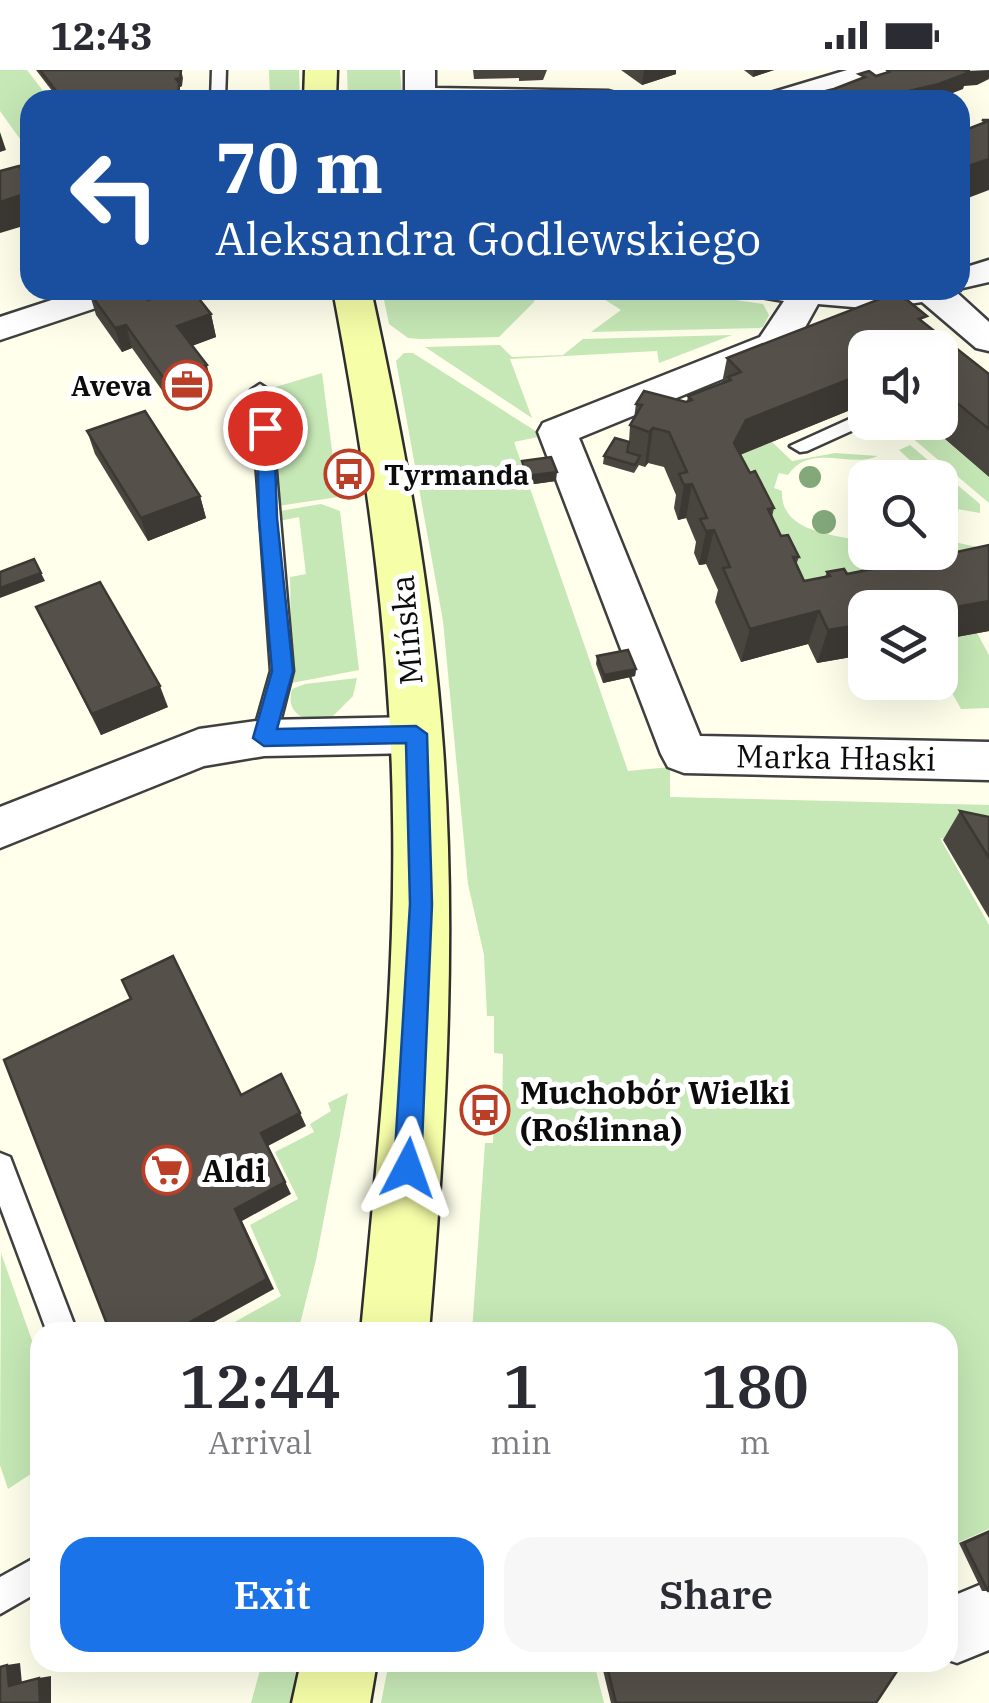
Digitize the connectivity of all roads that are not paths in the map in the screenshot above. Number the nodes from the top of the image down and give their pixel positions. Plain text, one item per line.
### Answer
1 (576, 70) edge
2 (878, 70) edge
3 (837, 75) edge
4 (597, 90) edge
5 (802, 90) edge
6 (87, 300) edge
7 (354, 300) edge
8 (787, 300) edge
9 (953, 300) edge
10 (0, 329) edge
11 (989, 340) edge
12 (260, 390) dead end
13 (848, 425) edge
14 (800, 446) edge
15 (416, 734) junction
16 (264, 738) junction
17 (989, 760) edge
18 (0, 828) edge
19 (0, 1168) edge
20 (58, 1322) edge
21 (395, 1322) edge
22 (30, 1578) edge
23 (0, 1597) edge
24 (336, 1672) edge
25 (331, 1703) edge

1 - 4 street
2 - 3 street
3 - 5 street
6 - 10 street
7 - 15 street, Mińska
8 - 17 street, Marka Hłaski
9 - 11 street
12 - 16 lane
13 - 14 lane
15 - 16 street
15 - 21 street, Mińska
16 - 18 street
19 - 20 lane
22 - 23 lane
24 - 25 street

